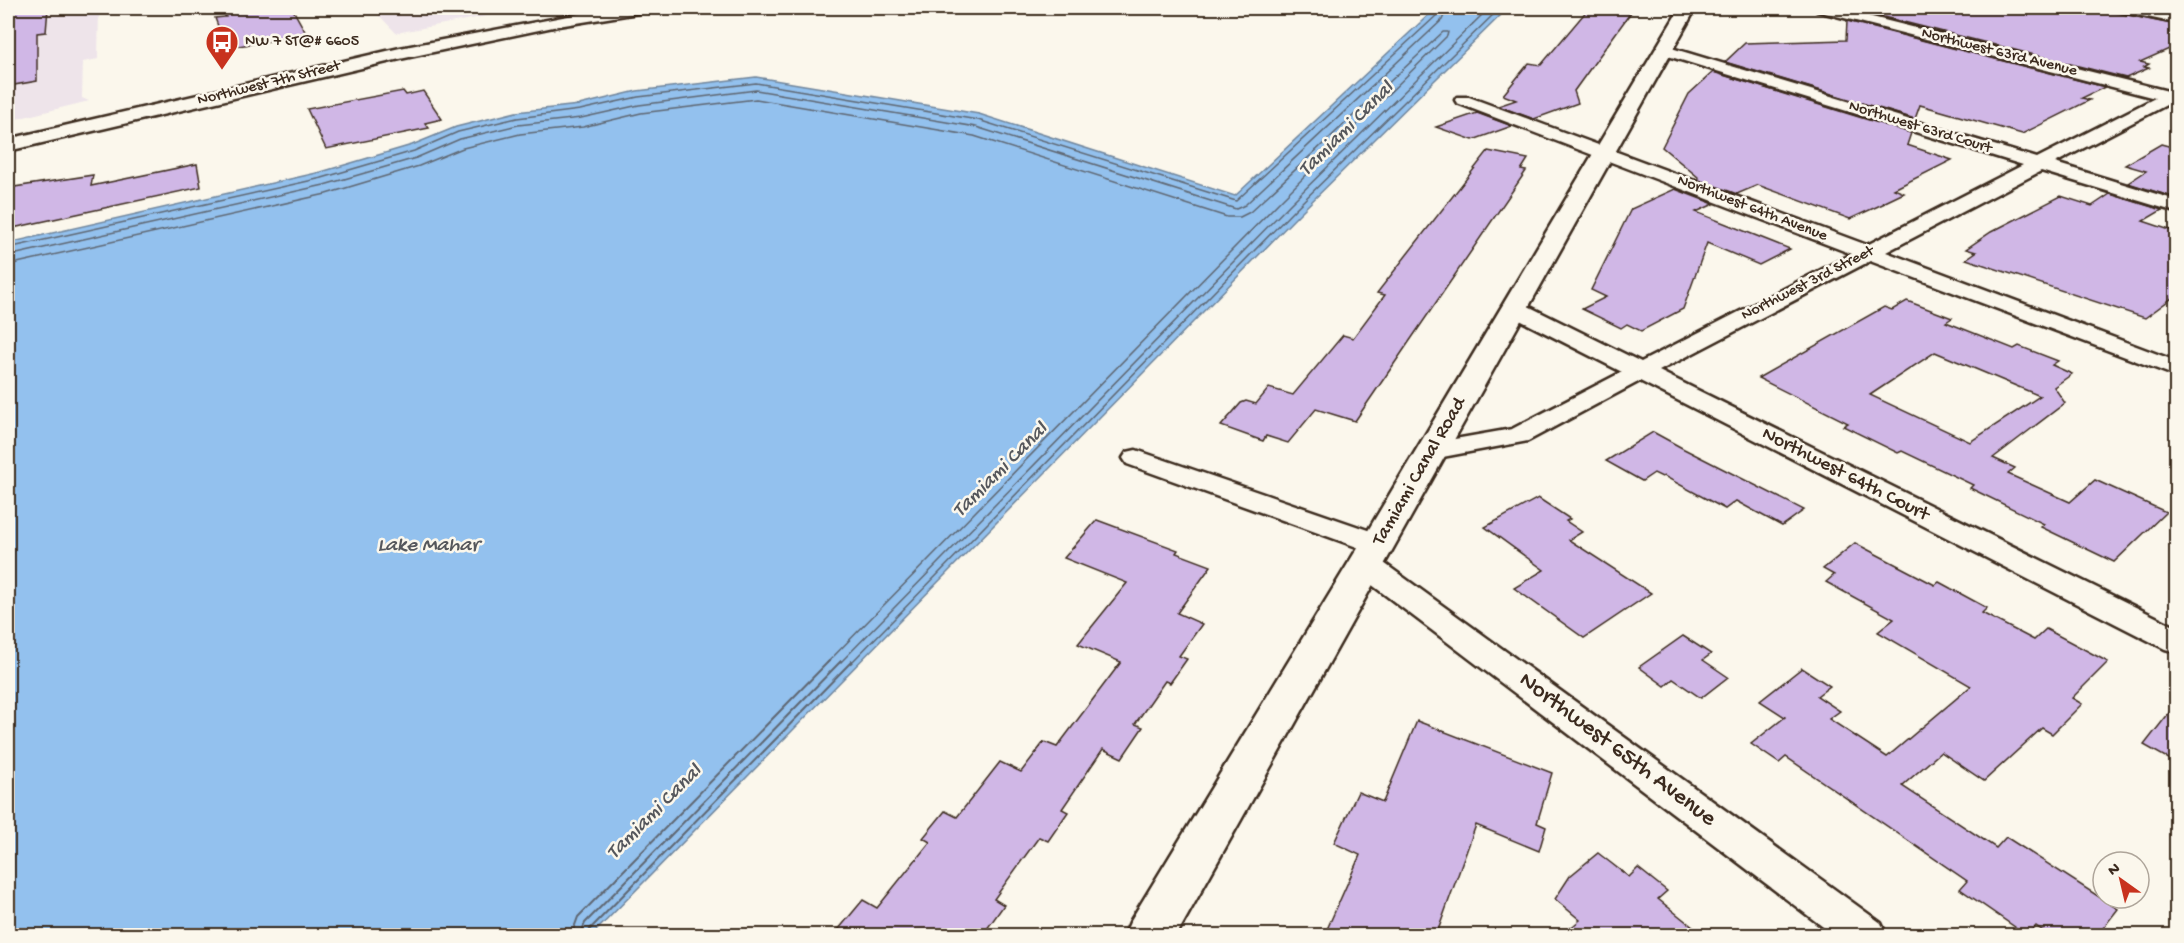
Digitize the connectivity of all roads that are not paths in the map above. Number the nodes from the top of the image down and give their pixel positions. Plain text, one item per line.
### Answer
1 (557, 8) edge
2 (638, 8) edge
3 (1688, 8) edge
4 (1822, 8) edge
5 (2123, 8) edge
6 (2176, 19) edge
7 (1663, 50) junction
8 (2174, 96) edge
9 (1463, 99) dead end
10 (8, 128) edge
11 (8, 145) edge
12 (1604, 152) junction
13 (2041, 165) junction
14 (2176, 206) edge
15 (1868, 253) junction
16 (1514, 308) junction
17 (2176, 369) edge
18 (1640, 372) junction
19 (1432, 451) junction
20 (1136, 458) dead end
21 (1372, 554) junction
22 (2176, 641) edge
23 (1149, 936) edge
24 (1867, 936) edge

1 - 10 street, Northwest 7th Street
2 - 11 street, Northwest 7th Street
3 - 7 street, Tamiami Canal Road
4 - 8 street, Northwest 63rd Avenue
5 - 6 street
7 - 12 street, Tamiami Canal Road
7 - 13 street, Northwest 63rd Court
8 - 13 street, Northwest 3rd Street
9 - 12 street, Northwest 64th Avenue
12 - 15 street, Northwest 64th Avenue
12 - 16 street, Tamiami Canal Road
13 - 14 street, Northwest 63rd Court
13 - 15 street, Northwest 3rd Street
15 - 17 street, Northwest 64th Avenue
15 - 18 street, Northwest 3rd Street
16 - 18 street, Northwest 64th Court
16 - 19 street, Tamiami Canal Road
18 - 19 street, Northwest 3rd Street
18 - 22 street, Northwest 64th Court
19 - 21 street, Tamiami Canal Road
20 - 21 street, Northwest 65th Avenue
21 - 23 street, Tamiami Canal Road
21 - 24 street, Northwest 65th Avenue

